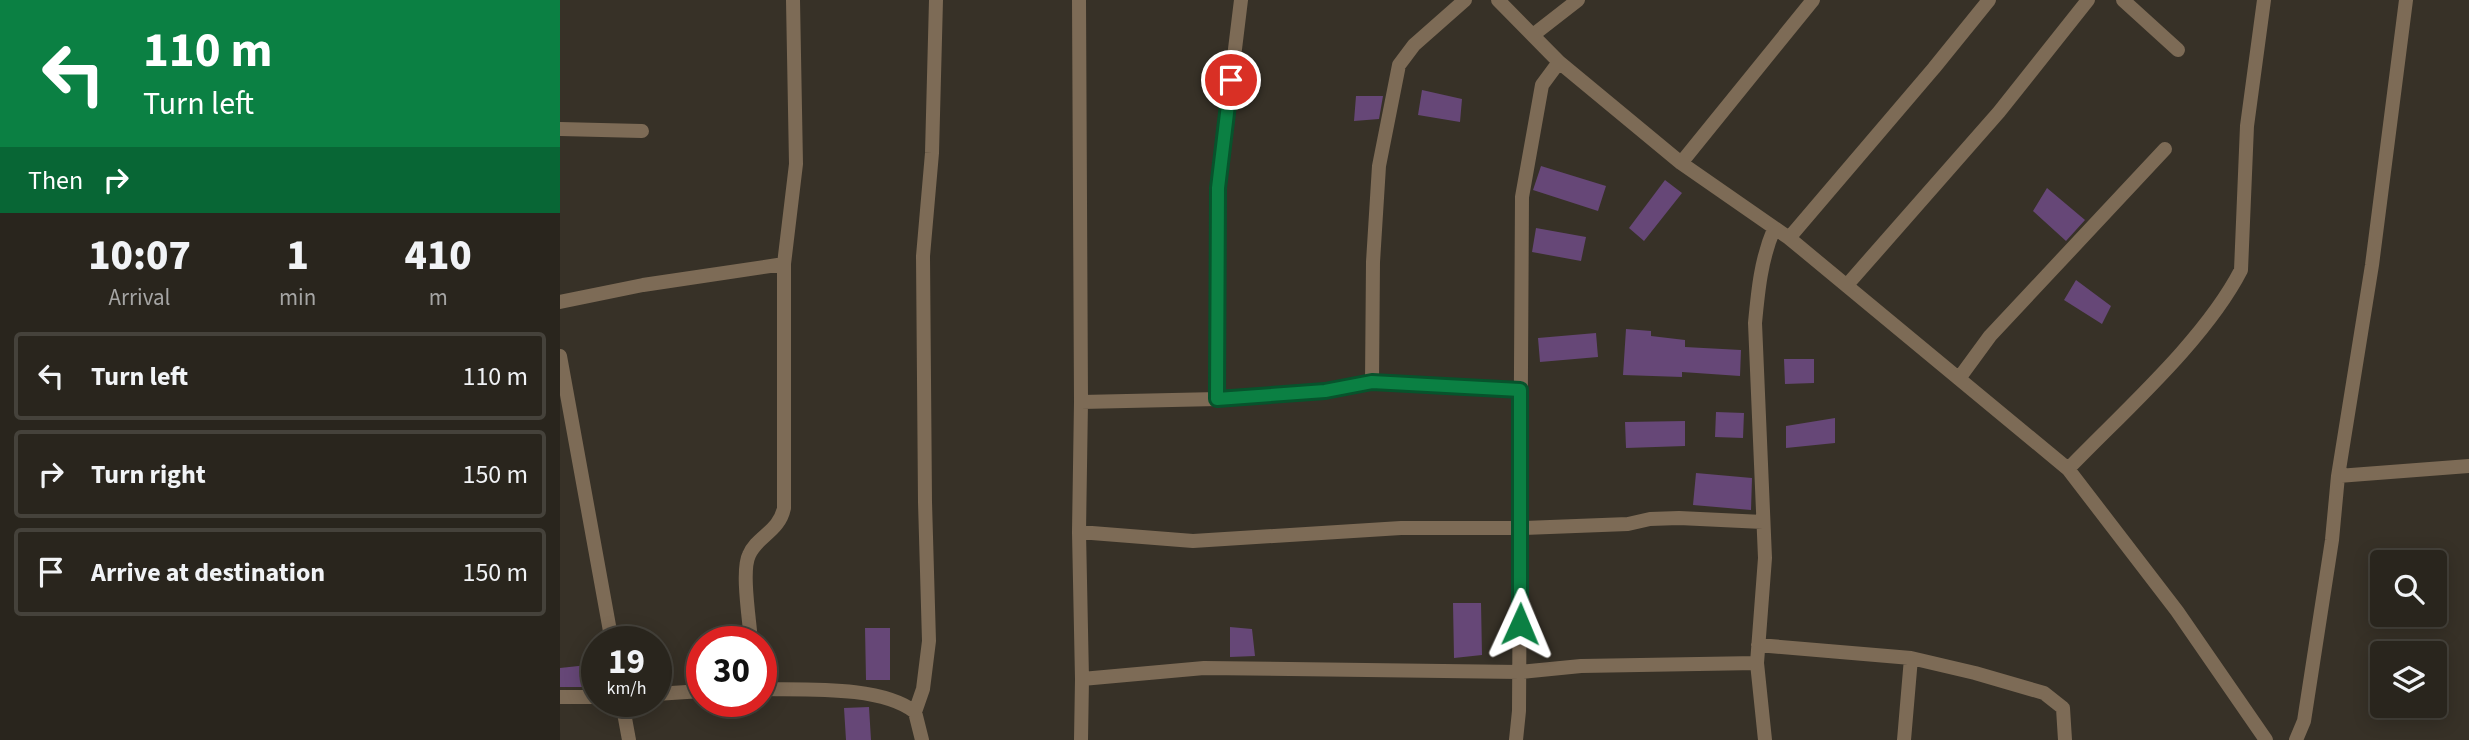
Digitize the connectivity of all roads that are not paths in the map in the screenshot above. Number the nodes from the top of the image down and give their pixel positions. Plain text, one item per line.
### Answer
1 (793, 0) edge
2 (936, 0) edge
3 (1079, 0) edge
4 (1241, 0) edge
5 (1465, 0) edge
6 (1498, 0) edge
7 (1578, 0) edge
8 (1813, 0) edge
9 (1989, 0) edge
10 (2088, 0) edge
11 (2123, 0) edge
12 (2264, 0) edge
13 (2406, 0) edge
14 (1533, 35) junction
15 (2178, 50) dead end
16 (1559, 62) junction
17 (560, 129) edge
18 (642, 131) dead end
19 (2165, 149) dead end
20 (1681, 163) junction
21 (1774, 229) junction
22 (1789, 238) junction
23 (784, 264) junction
24 (1847, 285) junction
25 (560, 302) edge
26 (560, 356) edge
27 (1960, 377) junction
28 (1372, 382) junction
29 (1520, 390) junction
30 (1217, 399) junction
31 (1081, 402) junction
32 (2469, 466) edge
33 (2068, 469) junction
34 (2338, 476) junction
35 (1763, 522) junction
36 (1521, 528) junction
37 (1079, 533) junction
38 (609, 626) edge
39 (750, 626) edge
40 (1758, 645) junction
41 (1911, 658) junction
42 (1757, 663) junction
43 (1520, 672) junction
44 (1082, 679) junction
45 (777, 690) edge
46 (581, 696) edge
47 (560, 697) edge
48 (915, 712) junction
49 (625, 717) edge
50 (629, 740) edge
51 (922, 740) edge
52 (1082, 740) edge
53 (1516, 740) edge
54 (1765, 740) edge
55 (1904, 740) edge
56 (2065, 740) edge
57 (2266, 740) edge
58 (2296, 740) edge

1 - 23 street
2 - 48 street
3 - 31 street
4 - 30 street
5 - 28 street
6 - 14 street
7 - 14 street
8 - 20 street
9 - 22 street
10 - 24 street
11 - 15 street
12 - 33 street
13 - 34 street
14 - 16 street
16 - 20 street
16 - 29 street
17 - 18 street
19 - 27 street
20 - 21 street
21 - 22 street
21 - 35 street
22 - 24 street
23 - 25 street
23 - 39 street
24 - 27 street
26 - 38 street
27 - 33 street
28 - 29 street
28 - 30 street
29 - 36 street
30 - 31 street
31 - 37 street
32 - 34 street
33 - 57 street
34 - 58 street
35 - 36 street
35 - 40 street
36 - 37 street
36 - 43 street
37 - 44 street
40 - 41 street
40 - 42 street
41 - 55 street
41 - 56 street
42 - 43 street
42 - 54 street
43 - 44 street
43 - 53 street
44 - 52 street
45 - 48 street
46 - 47 street
48 - 51 street
49 - 50 street

